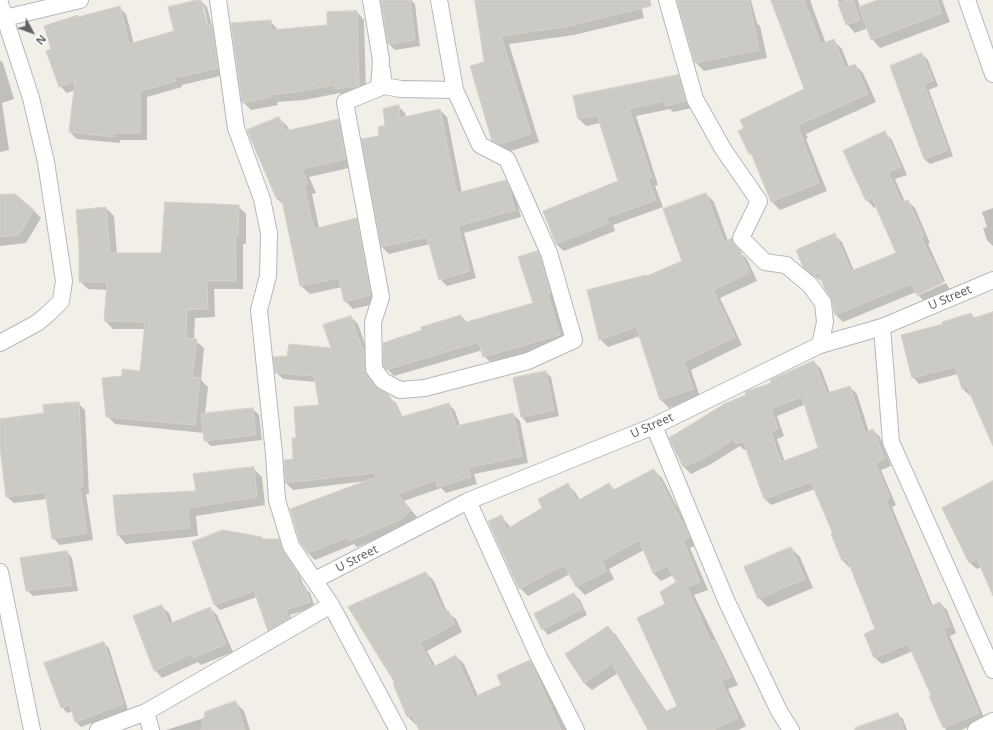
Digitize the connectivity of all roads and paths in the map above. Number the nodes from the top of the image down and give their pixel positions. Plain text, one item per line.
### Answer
1 (80, 0) edge
2 (218, 0) edge
3 (371, 0) edge
4 (438, 0) edge
5 (666, 0) edge
6 (967, 0) edge
7 (3, 11) edge
8 (381, 60) junction
9 (993, 74) edge
10 (455, 90) junction
11 (993, 280) edge
12 (882, 326) junction
13 (0, 343) edge
14 (820, 345) junction
15 (654, 426) junction
16 (468, 501) junction
17 (0, 572) edge
18 (315, 580) junction
19 (331, 605) junction
20 (993, 670) edge
21 (146, 712) junction
22 (993, 721) edge
23 (32, 730) edge
24 (98, 730) edge
25 (151, 730) edge
26 (398, 730) edge
27 (576, 730) edge
28 (791, 730) edge
29 (976, 730) edge

1 - 7 street
2 - 18 street
3 - 8 street
4 - 10 street
5 - 14 street
6 - 9 street
7 - 13 street
8 - 10 street
8 - 10 street
11 - 12 street, U Street
12 - 14 street, U Street
12 - 20 street
14 - 15 street, U Street
15 - 16 street, U Street
15 - 28 street
16 - 18 street, U Street
16 - 27 street
17 - 23 street
18 - 19 street
19 - 21 street
19 - 26 street
21 - 24 street
21 - 25 street
22 - 29 street

